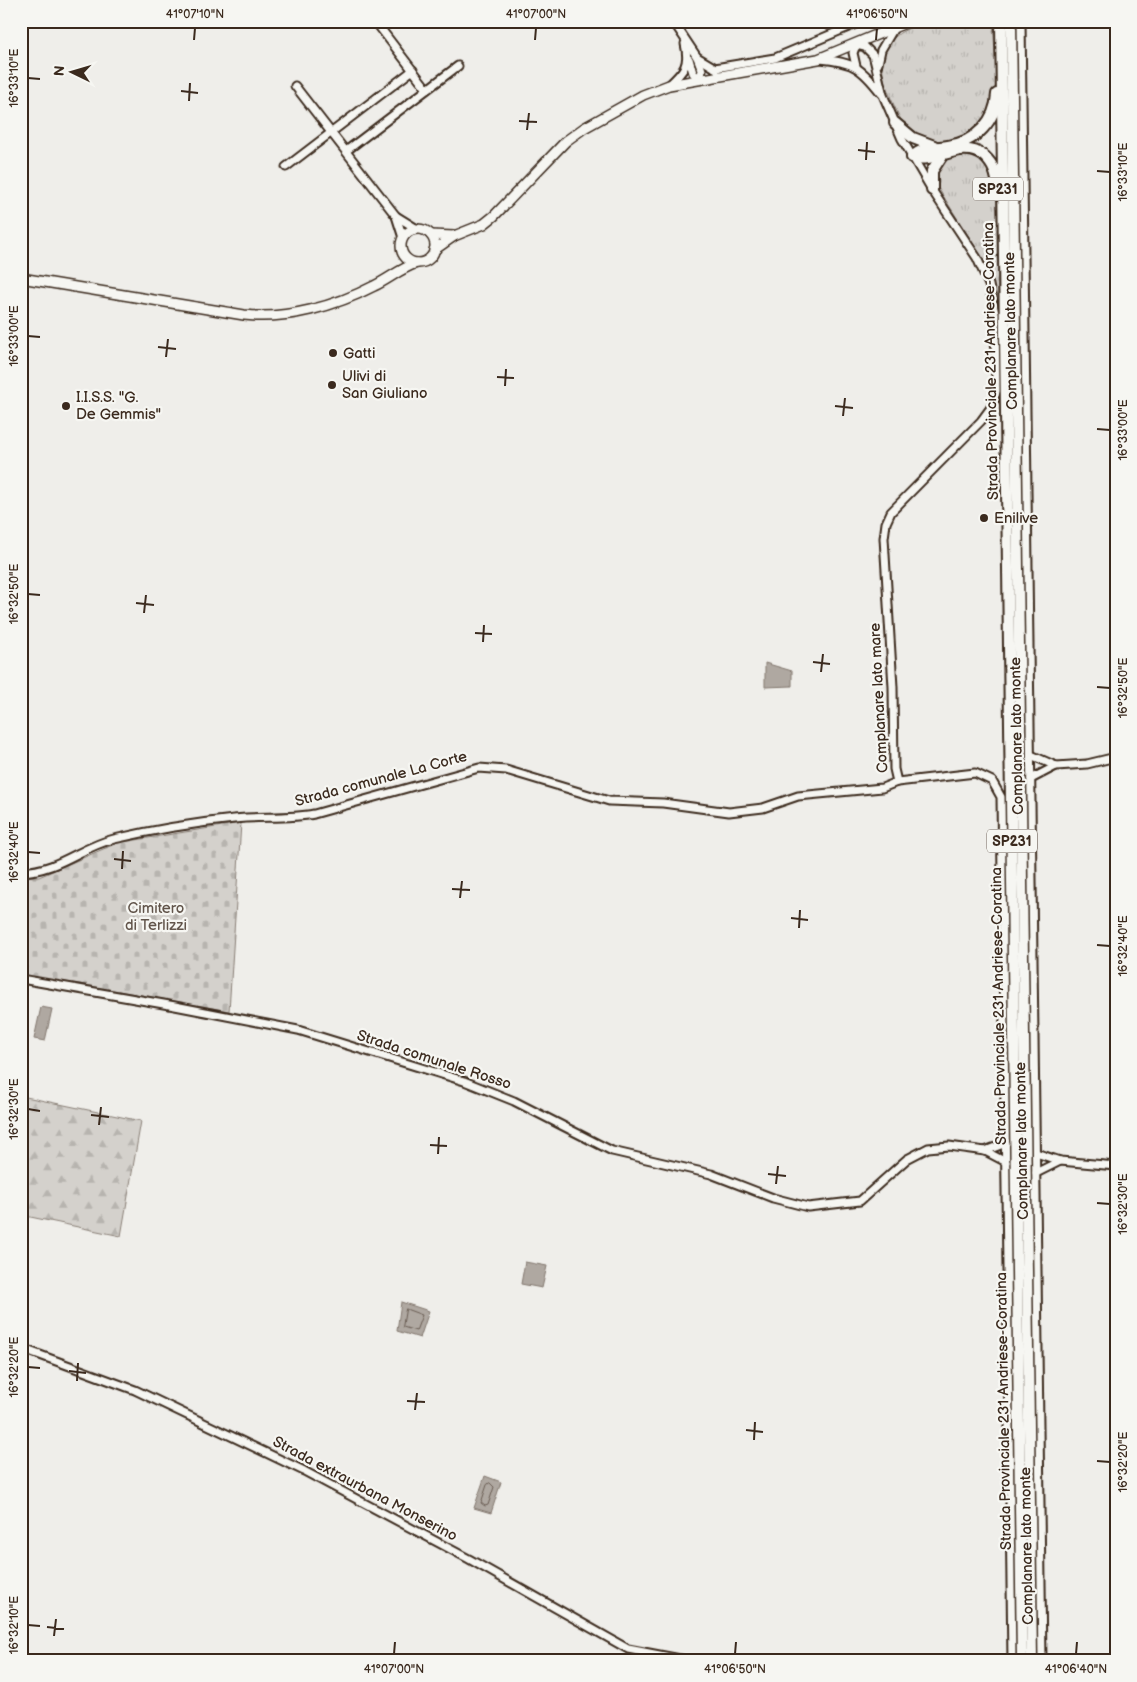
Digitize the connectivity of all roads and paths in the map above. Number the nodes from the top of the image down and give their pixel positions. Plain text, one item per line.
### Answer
1 (375, 21) edge
2 (673, 21) edge
3 (863, 21) edge
4 (910, 21) edge
5 (1021, 21) edge
6 (1005, 23) edge
7 (894, 28) junction
8 (685, 41) junction
9 (856, 44) junction
10 (697, 57) junction
11 (688, 58) junction
12 (818, 59) junction
13 (458, 66) dead end
14 (856, 66) junction
15 (877, 67) junction
16 (715, 68) junction
17 (413, 70) junction
18 (729, 74) junction
19 (700, 80) junction
20 (669, 85) junction
21 (295, 86) dead end
22 (427, 89) junction
23 (883, 96) junction
24 (895, 123) junction
25 (332, 132) junction
26 (941, 150) junction
27 (346, 151) junction
28 (912, 157) junction
29 (286, 167) dead end
30 (932, 190) junction
31 (396, 216) junction
32 (416, 228) junction
33 (431, 235) junction
34 (454, 236) junction
35 (403, 238) junction
36 (434, 250) junction
37 (402, 251) junction
38 (418, 263) junction
39 (1005, 268) junction
40 (394, 273) junction
41 (21, 278) edge
42 (1031, 755) junction
43 (1116, 757) edge
44 (1056, 766) junction
45 (1031, 779) junction
46 (897, 782) junction
47 (21, 872) edge
48 (21, 979) edge
49 (1006, 1142) junction
50 (985, 1151) junction
51 (1036, 1153) junction
52 (1060, 1161) junction
53 (1006, 1162) junction
54 (1116, 1166) edge
55 (1036, 1173) junction
56 (21, 1348) edge
57 (691, 1661) edge
58 (1012, 1661) edge
59 (1022, 1661) edge
60 (1032, 1661) edge
61 (1042, 1661) edge

1 - 17 street
2 - 8 street
3 - 16 street
4 - 7 main road
5 - 42 street, Complanare lato monte
6 - 26 highway, SP231
6 - 39 highway, Strada Provinciale 231 Andriese-Coratina / SP231
6 - 60 highway, Strada Provinciale 231 Andriese-Coratina / SP231
7 - 9 main road
7 - 15 street
8 - 10 street
8 - 11 street
9 - 12 main road
9 - 14 street
9 - 15 street
10 - 16 street
10 - 19 street
11 - 19 street
11 - 20 street
12 - 14 street
12 - 18 main road
13 - 22 street
14 - 23 street
15 - 23 street
16 - 18 street
17 - 22 street
17 - 25 street
18 - 19 main road
19 - 20 main road
20 - 34 main road
21 - 25 street
22 - 27 street
23 - 24 street, Complanare lato mare
24 - 26 highway, SP231
24 - 28 street, Complanare lato mare
25 - 27 street
25 - 29 street
26 - 28 highway, SP231
26 - 30 highway
26 - 39 highway, SP231
27 - 31 street
28 - 30 street, Complanare lato mare
30 - 46 street, Complanare lato mare
31 - 32 street
31 - 35 street
32 - 33 main road
32 - 35 main road
33 - 34 main road
33 - 36 main road
34 - 36 main road
35 - 37 main road
36 - 38 main road
37 - 38 main road
37 - 40 main road
38 - 40 main road
39 - 59 highway, Strada Provinciale 231 Andriese-Coratina / SP231
40 - 41 main road
42 - 44 street
42 - 45 street, Complanare lato monte
43 - 44 street
44 - 45 street
45 - 51 street, Complanare lato monte
46 - 47 street, Strada comunale La Corte
46 - 49 street, Complanare lato mare
48 - 50 street, Strada comunale Rosso
49 - 50 street
49 - 53 street, Complanare lato mare
50 - 53 street, Strada comunale Rosso
51 - 52 street
51 - 55 street, Complanare lato monte
52 - 54 street
52 - 55 street
53 - 58 street, Complanare lato mare
55 - 61 street, Complanare lato monte
56 - 57 street, Strada extraurbana Monserino

